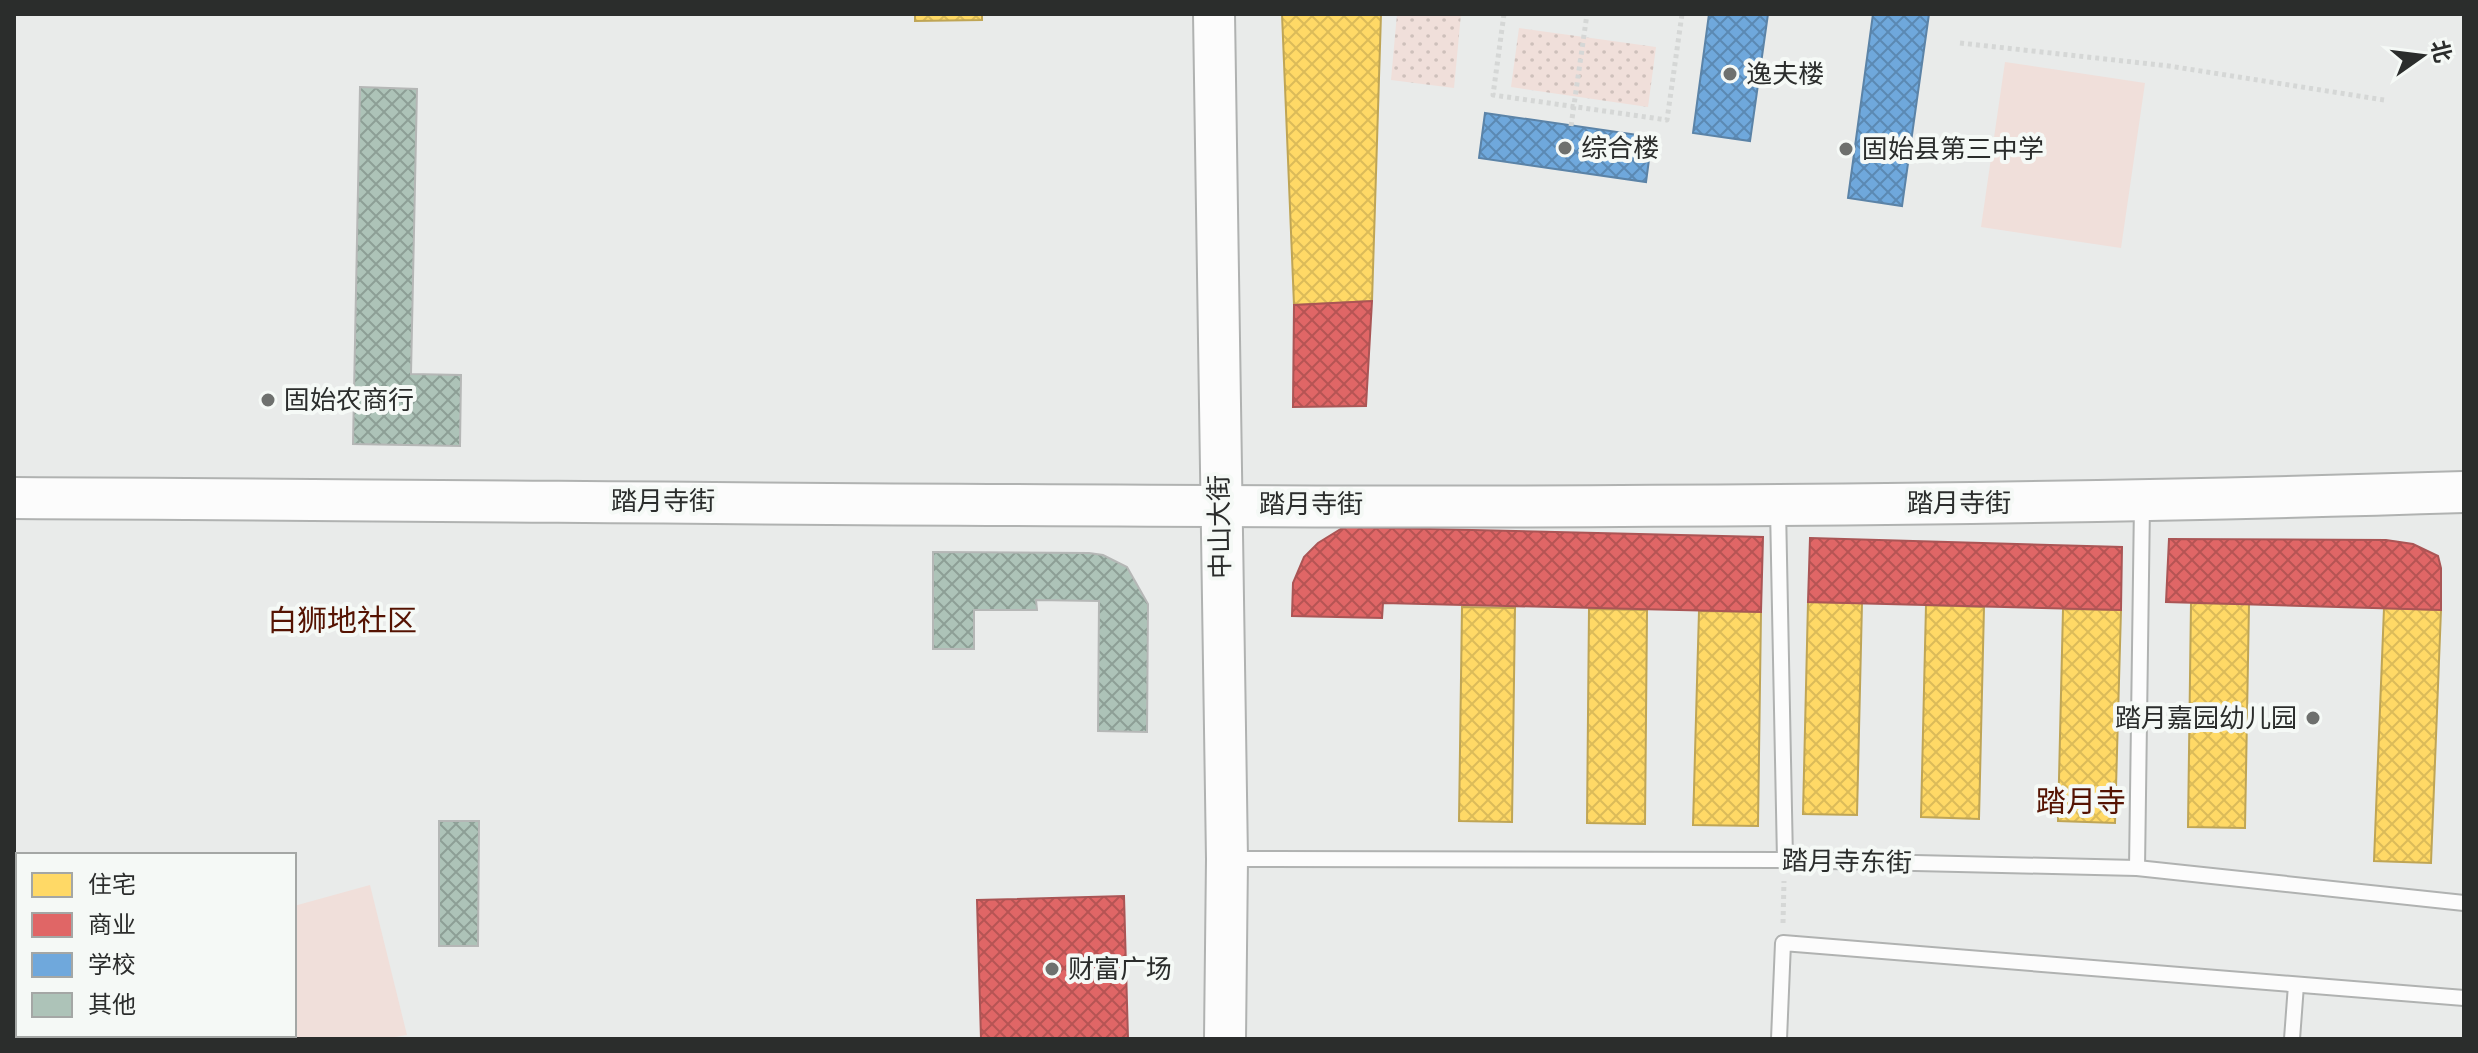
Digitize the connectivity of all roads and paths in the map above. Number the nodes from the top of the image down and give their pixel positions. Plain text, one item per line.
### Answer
1 (1214, 14) edge
2 (1504, 14) edge
3 (1587, 14) edge
4 (1682, 14) edge
5 (1960, 43) dead end
6 (2384, 100) dead end
7 (1574, 106) junction
8 (1571, 126) dead end
9 (2464, 492) edge
10 (14, 498) edge
11 (2142, 502) junction
12 (1219, 504) junction
13 (1778, 504) junction
14 (1227, 859) junction
15 (1785, 860) junction
16 (2137, 868) junction
17 (2464, 903) edge
18 (1783, 943) junction
19 (2296, 985) junction
20 (2464, 998) edge
21 (1225, 1039) edge
22 (1779, 1039) edge
23 (2292, 1039) edge

1 - 12 street, 中山大街
2 - 7 path
3 - 7 path
4 - 7 path
5 - 6 path
7 - 8 path
9 - 11 street, 踏月寺街
10 - 12 street, 踏月寺街
11 - 13 street, 踏月寺街
11 - 16 lane
12 - 13 street, 踏月寺街
12 - 14 street, 中山大街
13 - 15 lane
14 - 15 lane, 踏月寺东街
14 - 21 street, 中山大街
15 - 16 lane, 踏月寺东街
15 - 18 path
16 - 17 lane, 踏月寺东街
18 - 19 lane
18 - 22 lane
19 - 20 lane
19 - 23 lane

